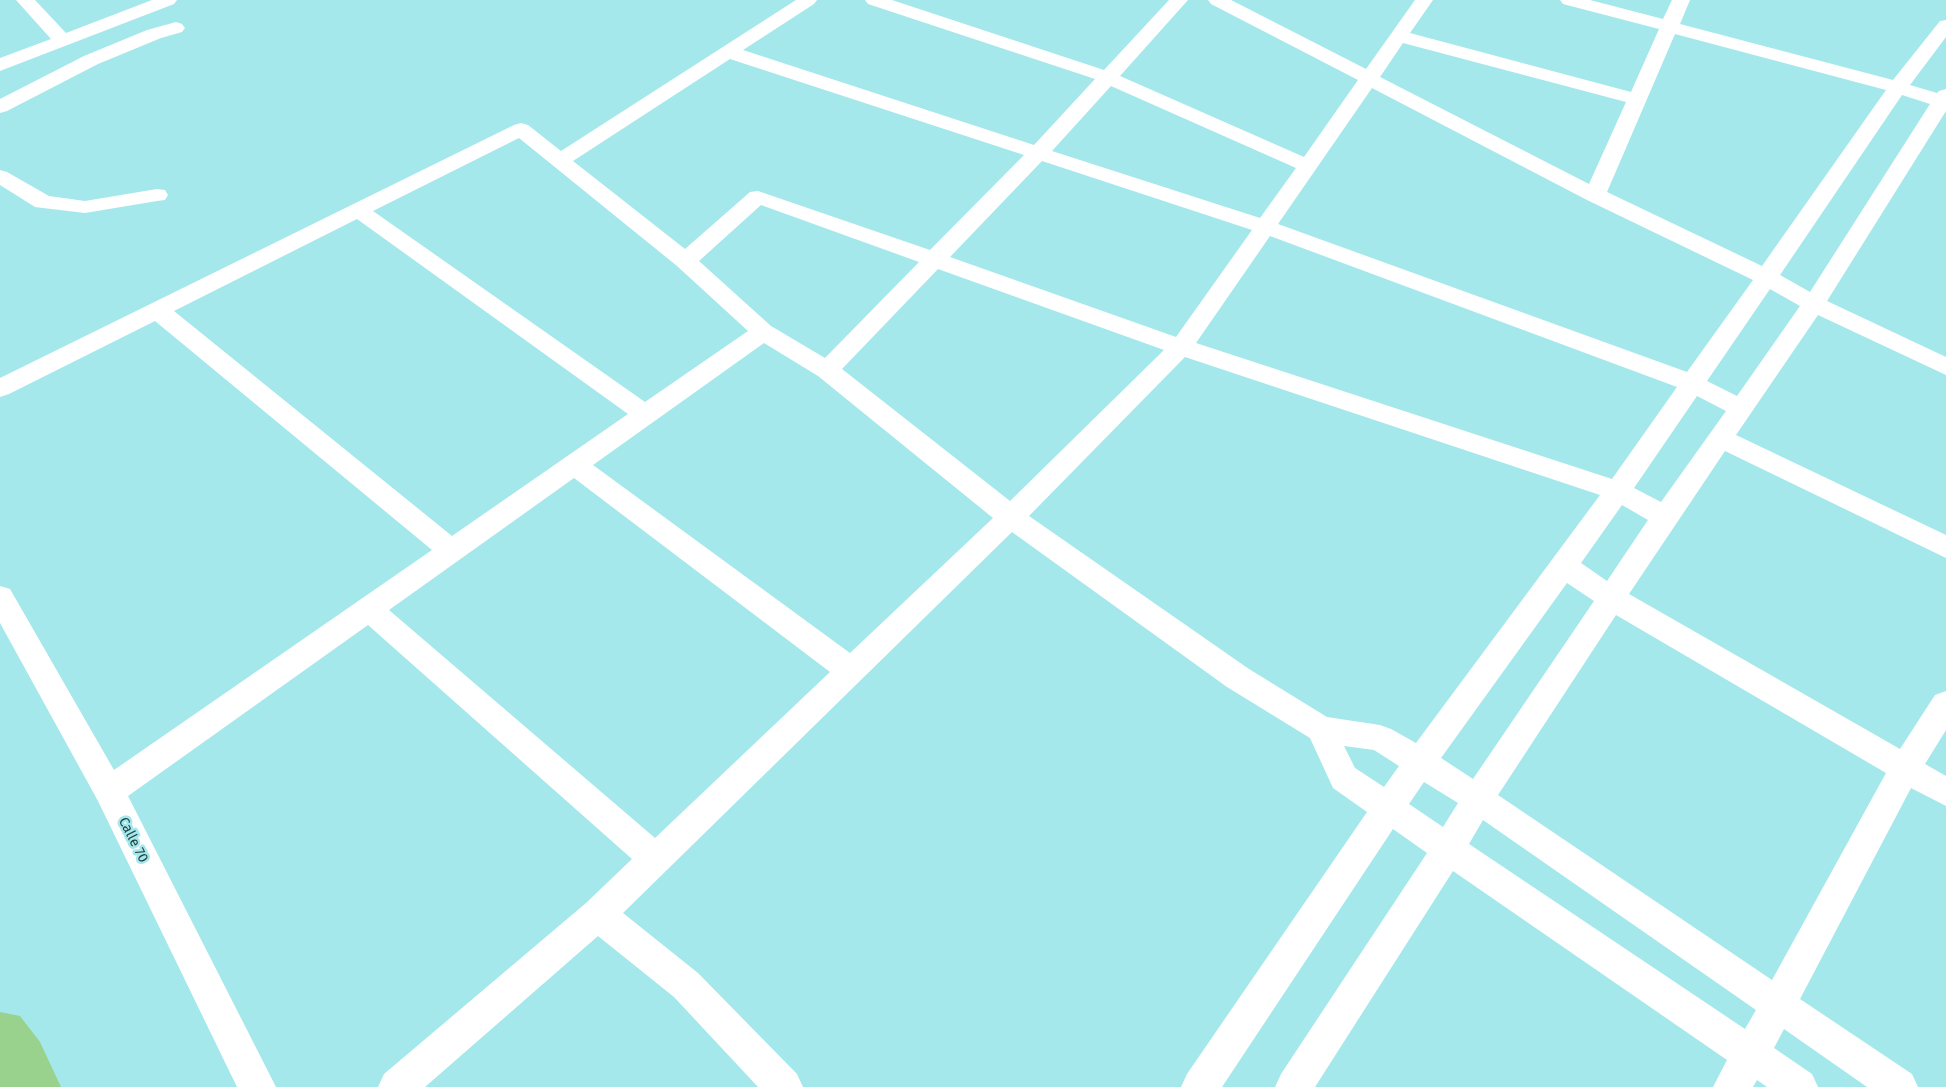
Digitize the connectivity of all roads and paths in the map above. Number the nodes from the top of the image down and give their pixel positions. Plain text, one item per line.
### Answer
1 (25, 0) edge
2 (168, 0) edge
3 (808, 0) edge
4 (874, 0) edge
5 (1179, 0) edge
6 (1216, 0) edge
7 (1424, 0) edge
8 (1570, 0) edge
9 (1680, 0) edge
10 (1671, 25) junction
11 (1946, 25) edge
12 (176, 28) dead end
13 (1398, 36) junction
14 (63, 41) junction
15 (729, 52) junction
16 (0, 65) edge
17 (1107, 77) junction
18 (1370, 78) junction
19 (1898, 87) junction
20 (1944, 98) edge
21 (1636, 99) junction
22 (0, 108) edge
23 (1038, 153) junction
24 (560, 160) junction
25 (1308, 166) junction
26 (0, 176) edge
27 (157, 195) dead end
28 (1595, 196) junction
29 (358, 210) junction
30 (1265, 227) junction
31 (685, 261) junction
32 (934, 261) junction
33 (1766, 277) junction
34 (1814, 304) junction
35 (157, 310) junction
36 (762, 332) junction
37 (1182, 347) junction
38 (1946, 367) edge
39 (827, 370) junction
40 (1692, 383) junction
41 (0, 388) edge
42 (1740, 408) junction
43 (646, 415) junction
44 (1720, 438) junction
45 (575, 465) junction
46 (1618, 491) junction
47 (1011, 517) junction
48 (1665, 517) junction
49 (1946, 547) edge
50 (452, 551) junction
51 (1563, 566) junction
52 (0, 597) edge
53 (1610, 598) junction
54 (368, 608) junction
55 (851, 671) junction
56 (1946, 704) edge
57 (1321, 729) junction
58 (1420, 762) junction
59 (1906, 767) junction
60 (109, 791) junction
61 (1946, 792) edge
62 (1478, 799) junction
63 (1388, 808) junction
64 (1448, 849) junction
65 (655, 860) junction
66 (598, 914) junction
67 (1777, 1005) junction
68 (1752, 1053) junction
69 (257, 1087) edge
70 (397, 1087) edge
71 (784, 1087) edge
72 (1200, 1087) edge
73 (1294, 1087) edge
74 (1732, 1087) edge
75 (1799, 1087) edge
76 (1899, 1087) edge

1 - 14 street
2 - 14 street
3 - 15 street
4 - 17 street
5 - 17 street
6 - 18 street
7 - 13 street
8 - 10 street
9 - 10 street
10 - 19 street
10 - 21 street
11 - 19 street
12 - 22 street
13 - 18 street
13 - 21 street
14 - 16 street
15 - 23 street
15 - 24 street
17 - 23 street
17 - 25 street
18 - 25 street
18 - 28 street
19 - 20 street
19 - 33 street
20 - 34 street
21 - 28 street
23 - 30 street
23 - 32 street
24 - 29 street
24 - 31 street
25 - 30 street
26 - 27 street
28 - 33 street
29 - 35 street
29 - 43 street
30 - 37 street
30 - 40 street
31 - 32 street
31 - 36 street
32 - 37 street
32 - 39 street
33 - 34 street
33 - 40 street
34 - 38 street
34 - 42 street
35 - 41 street
35 - 50 street
36 - 39 street
36 - 43 street
37 - 46 street
37 - 47 street
39 - 47 street
40 - 42 street
40 - 46 street
42 - 44 street
43 - 45 street
44 - 48 street
44 - 49 street
45 - 50 street
45 - 55 street
46 - 48 street
46 - 51 street
47 - 55 street
47 - 57 street
48 - 53 street
50 - 54 street
51 - 53 street
51 - 58 street
52 - 60 street, Calle 70
53 - 59 street
53 - 62 street
54 - 60 street
54 - 65 street
55 - 65 street
56 - 59 street
57 - 58 street
57 - 63 street
58 - 62 street
58 - 63 street
59 - 61 street
59 - 67 street
60 - 69 street, Calle 70
62 - 64 street
62 - 67 street
63 - 64 street
63 - 72 street
64 - 68 street
64 - 73 street
65 - 66 street
66 - 70 street
66 - 71 street
67 - 68 street
67 - 76 street
68 - 74 street
68 - 75 street

